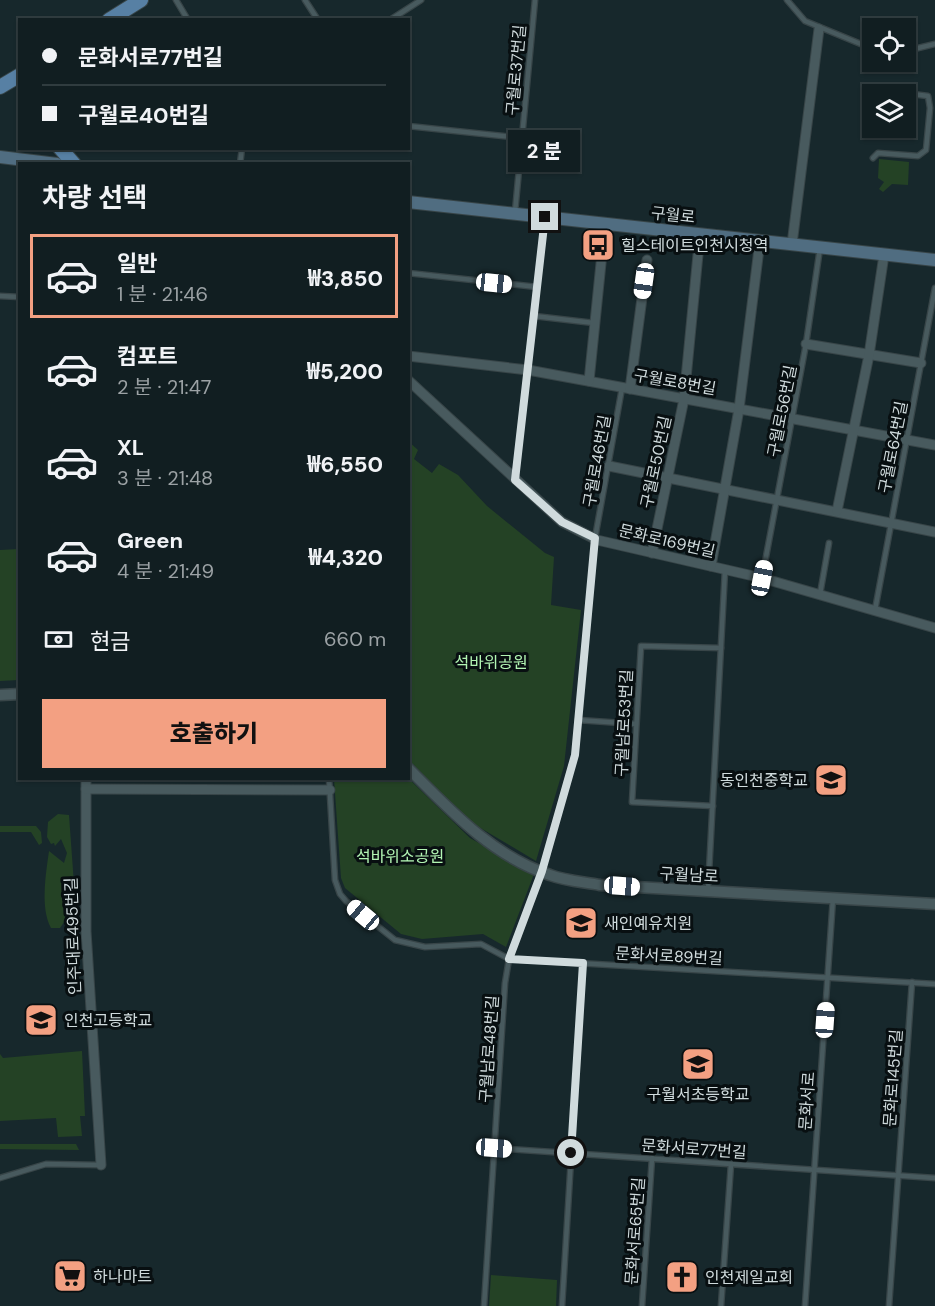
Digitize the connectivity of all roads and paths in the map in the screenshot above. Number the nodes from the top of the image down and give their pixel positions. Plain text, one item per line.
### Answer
1 (141, 0) edge
2 (176, 0) edge
3 (421, 0) edge
4 (535, 0) edge
5 (787, 0) edge
6 (307, 2) edge
7 (112, 18) edge
8 (187, 18) edge
9 (317, 18) edge
10 (393, 18) edge
11 (819, 29) junction
12 (935, 44) edge
13 (862, 45) edge
14 (916, 49) edge
15 (18, 76) edge
16 (0, 87) edge
17 (916, 92) edge
18 (932, 108) edge
19 (410, 126) edge
20 (522, 138) junction
21 (62, 150) edge
22 (0, 157) edge
23 (873, 158) dead end
24 (32, 162) edge
25 (72, 162) edge
26 (410, 202) edge
27 (515, 214) junction
28 (545, 217) junction
29 (605, 224) junction
30 (700, 234) junction
31 (760, 241) junction
32 (792, 244) junction
33 (820, 248) junction
34 (884, 255) junction
35 (647, 260) dead end
36 (935, 260) edge
37 (410, 273) edge
38 (537, 287) junction
39 (935, 288) edge
40 (0, 296) edge
41 (18, 297) edge
42 (534, 316) junction
43 (595, 323) junction
44 (806, 344) junction
45 (869, 355) junction
46 (410, 356) edge
47 (921, 363) junction
48 (528, 370) junction
49 (589, 381) junction
50 (410, 382) edge
51 (626, 388) junction
52 (684, 399) junction
53 (739, 409) junction
54 (793, 419) junction
55 (854, 430) junction
56 (907, 440) junction
57 (935, 445) edge
58 (609, 466) junction
59 (668, 478) junction
60 (515, 480) junction
61 (723, 488) junction
62 (777, 498) junction
63 (837, 511) junction
64 (891, 522) junction
65 (935, 532) edge
66 (595, 538) junction
67 (829, 543) dead end
68 (652, 552) junction
69 (711, 566) junction
70 (725, 570) junction
71 (762, 578) junction
72 (820, 594) junction
73 (875, 610) junction
74 (934, 626) edge
75 (721, 648) junction
76 (18, 694) edge
77 (0, 695) edge
78 (578, 720) junction
79 (636, 724) junction
80 (410, 770) edge
81 (86, 780) edge
82 (329, 780) edge
83 (86, 789) junction
84 (330, 790) junction
85 (713, 806) junction
86 (542, 871) junction
87 (708, 891) junction
88 (833, 898) junction
89 (935, 904) edge
90 (509, 959) junction
91 (583, 963) junction
92 (828, 977) junction
93 (912, 982) junction
94 (935, 984) edge
95 (494, 1148) junction
96 (571, 1153) junction
97 (652, 1158) junction
98 (731, 1164) junction
99 (101, 1165) joint
100 (815, 1170) junction
101 (898, 1175) junction
102 (0, 1178) edge
103 (935, 1178) edge
104 (484, 1306) edge
105 (562, 1306) edge
106 (642, 1306) edge
107 (722, 1306) edge
108 (806, 1306) edge
109 (889, 1306) edge

1 - 7 main road
2 - 8 lane
3 - 10 lane
4 - 20 lane, 구월로37번길
5 - 11 lane
6 - 9 lane
11 - 13 lane
11 - 32 street
12 - 14 lane
15 - 16 main road
17 - 18 lane
18 - 23 lane
19 - 20 lane
20 - 27 lane, 구월로37번길
21 - 25 main road
22 - 24 main road
26 - 27 main road, 구월로
27 - 28 main road, 구월로
28 - 29 main road, 구월로
28 - 38 lane
29 - 30 main road, 구월로
29 - 43 street
30 - 31 main road, 구월로
30 - 52 street, 구월로50번길
31 - 32 main road, 구월로
31 - 53 street
32 - 33 main road, 구월로
33 - 34 main road, 구월로
33 - 44 lane, 구월로56번길
34 - 36 main road, 구월로
34 - 45 street
35 - 51 street
37 - 38 lane
38 - 42 lane
39 - 47 lane, 구월로64번길
40 - 41 lane
42 - 43 lane
42 - 48 lane
43 - 49 street
44 - 45 street
44 - 54 lane, 구월로56번길
45 - 47 street
45 - 55 street
46 - 48 street, 구월로8번길
47 - 56 lane, 구월로64번길
48 - 49 street, 구월로8번길
48 - 60 lane
49 - 51 street, 구월로8번길
50 - 60 street, 문화로169번길
51 - 52 street, 구월로8번길
51 - 58 lane, 구월로46번길
52 - 53 street, 구월로8번길
52 - 59 street, 구월로50번길
53 - 54 street, 구월로8번길
53 - 61 street
54 - 55 street, 구월로8번길
54 - 62 lane, 구월로56번길
55 - 56 street, 구월로8번길
55 - 63 street
56 - 57 street, 구월로8번길
56 - 64 lane, 구월로64번길
58 - 59 street
58 - 66 lane, 구월로46번길
59 - 61 street
59 - 68 street, 구월로50번길
60 - 66 street, 문화로169번길
61 - 62 street
61 - 69 street
62 - 63 street
62 - 71 lane, 구월로56번길
63 - 64 street
64 - 65 street
64 - 73 lane, 구월로64번길
66 - 68 street, 문화로169번길
66 - 78 lane, 구월로46번길
67 - 72 lane
68 - 69 street, 문화로169번길
69 - 70 street, 문화로169번길
70 - 71 street, 문화로169번길
70 - 75 lane
71 - 72 street, 문화로169번길
72 - 73 street, 문화로169번길
73 - 74 street, 문화로169번길
75 - 79 lane, 구월남로53번길
75 - 85 lane
76 - 77 street
78 - 79 lane
78 - 86 lane, 구월남로48번길
79 - 85 lane, 구월남로53번길
80 - 86 street, 구월남로
81 - 83 street, 인주대로495번길
82 - 84 lane
83 - 84 street
83 - 99 street, 인주대로495번길
84 - 90 lane
85 - 87 lane
86 - 87 street, 구월남로
86 - 90 lane, 구월남로48번길
87 - 88 street, 구월남로
88 - 89 street, 구월남로
88 - 92 lane, 문화서로
90 - 91 lane, 문화서로89번길
90 - 95 lane, 구월남로48번길
91 - 92 lane, 문화서로89번길
91 - 96 lane
92 - 93 lane, 문화서로89번길
92 - 100 lane, 문화서로
93 - 94 lane, 문화서로89번길
93 - 101 lane, 문화로145번길
95 - 96 lane, 문화서로77번길
95 - 104 lane, 구월남로48번길
96 - 97 lane, 문화서로77번길
96 - 105 lane
97 - 98 lane, 문화서로77번길
97 - 106 lane, 문화서로65번길
98 - 100 lane, 문화서로77번길
98 - 107 lane
99 - 102 lane
100 - 101 lane
100 - 108 lane, 문화서로
101 - 103 lane
101 - 109 lane, 문화로145번길

